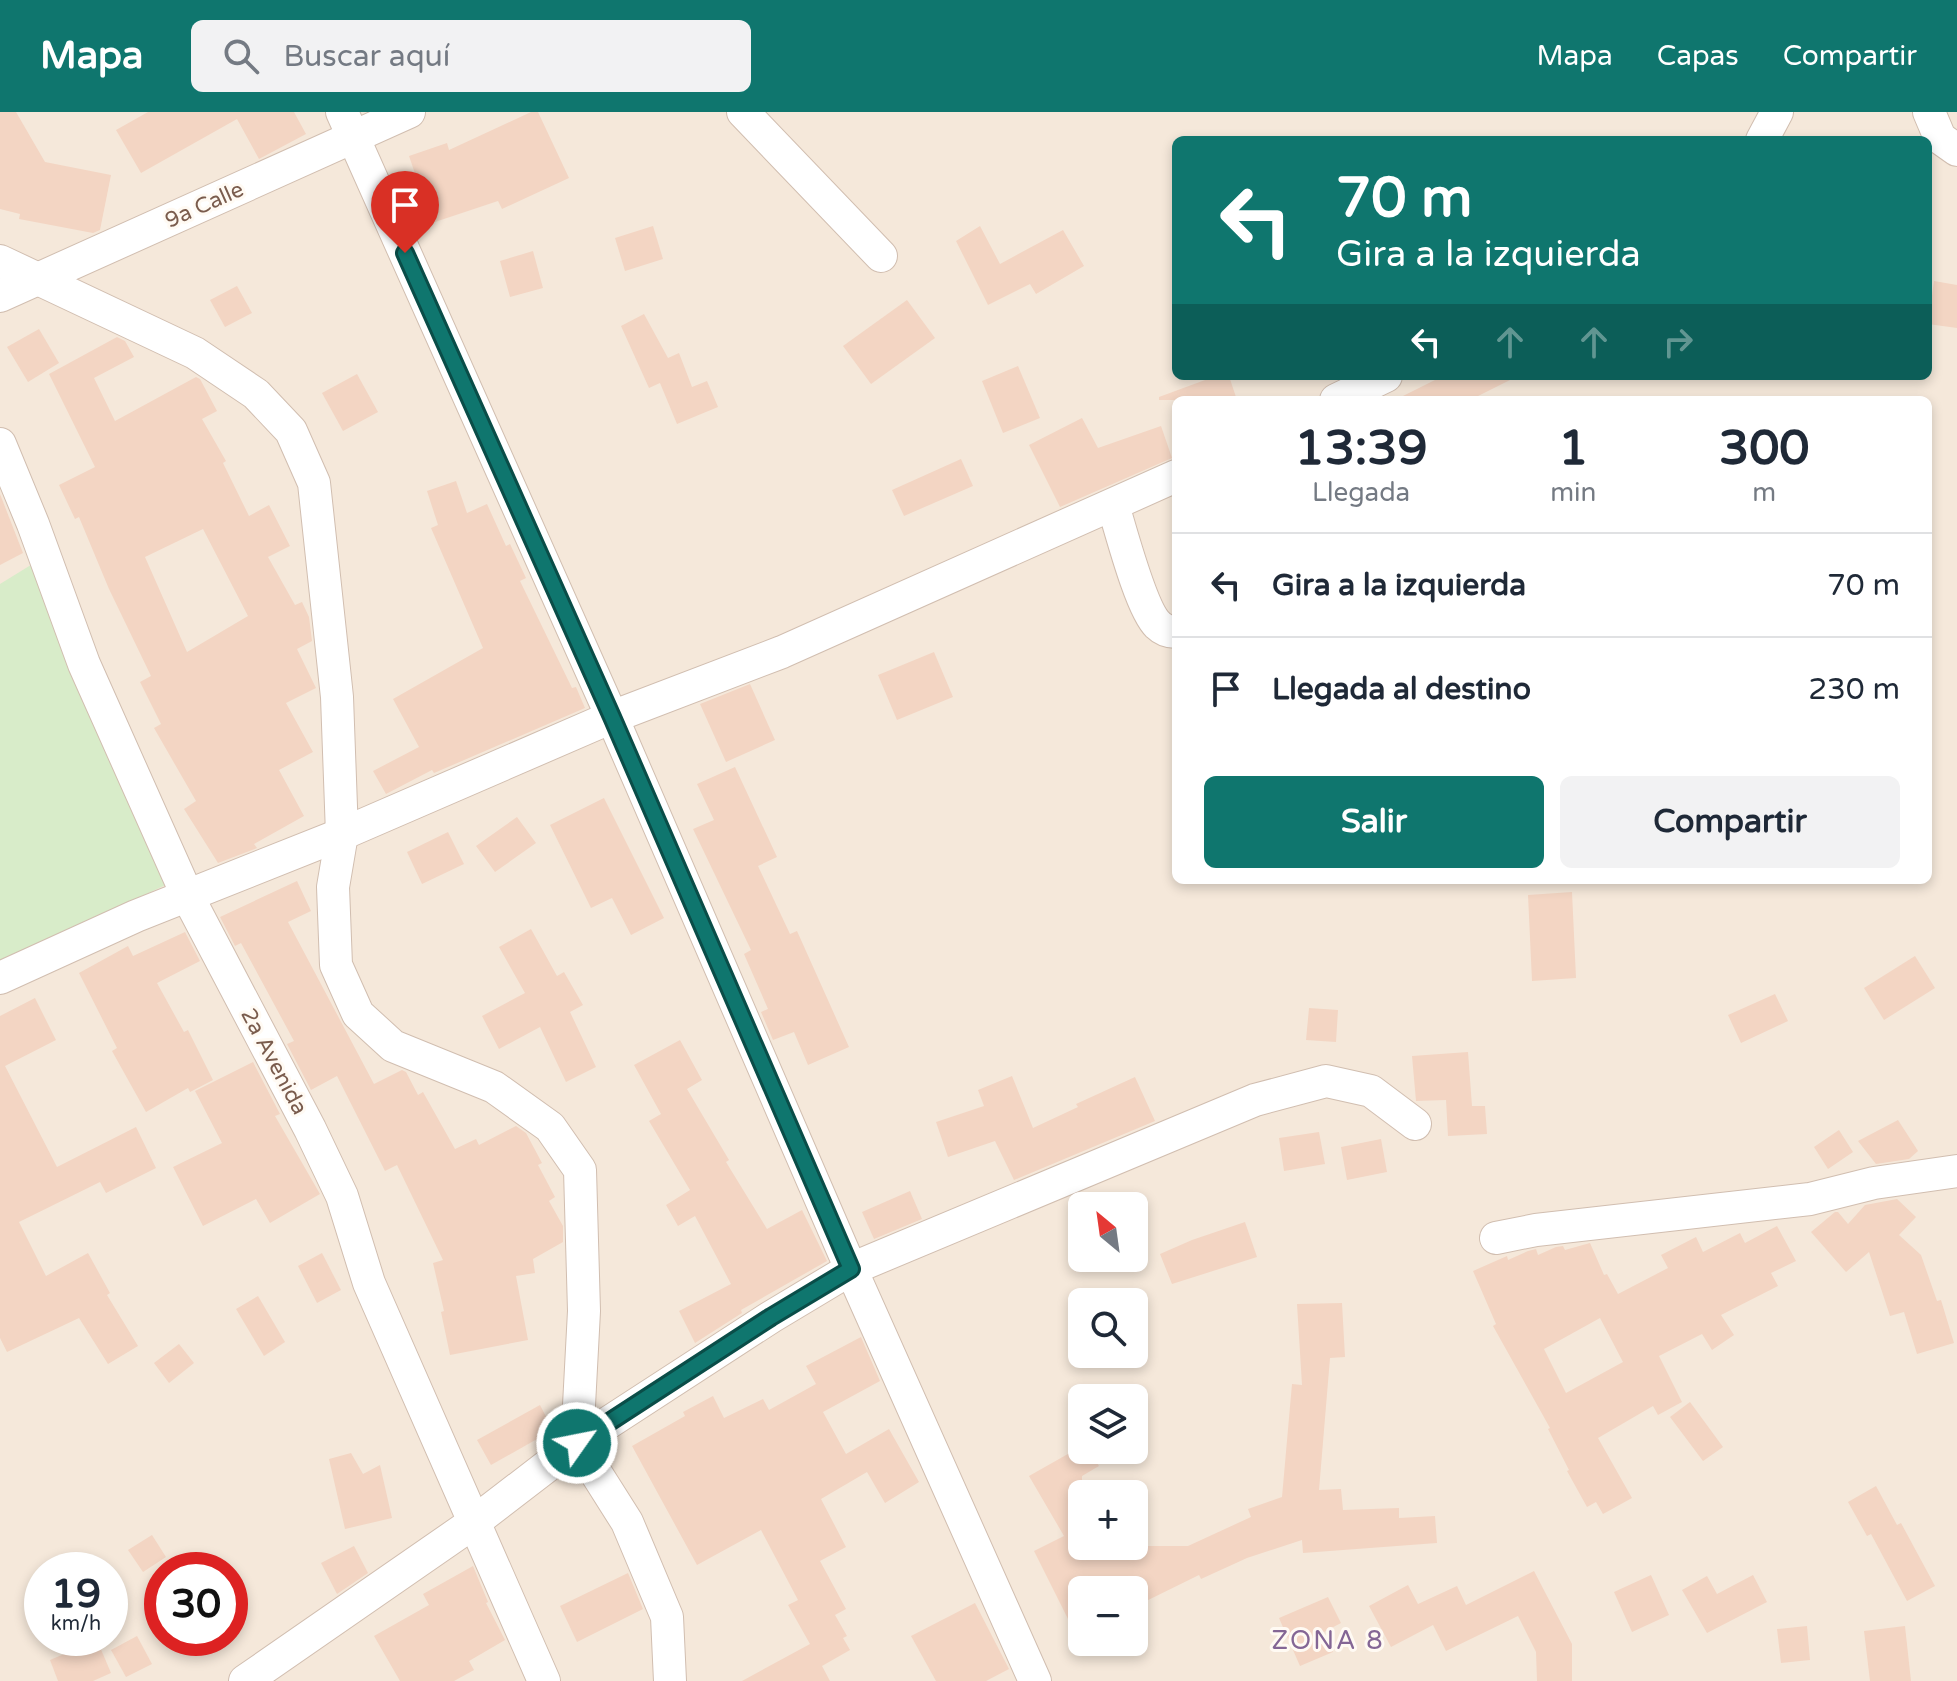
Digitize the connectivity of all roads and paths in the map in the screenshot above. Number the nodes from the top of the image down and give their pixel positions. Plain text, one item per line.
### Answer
1 (409, 112) edge
2 (743, 112) edge
3 (1777, 112) edge
4 (1929, 112) edge
5 (348, 124) edge
6 (1764, 136) edge
7 (1957, 150) edge
8 (881, 256) dead end
9 (0, 261) edge
10 (40, 278) junction
11 (0, 296) edge
12 (1378, 380) edge
13 (1344, 396) edge
14 (0, 444) edge
15 (1172, 478) edge
16 (1113, 505) junction
17 (1172, 630) edge
18 (612, 717) junction
19 (342, 834) junction
20 (187, 895) junction
21 (0, 978) edge
22 (1415, 1124) dead end
23 (1957, 1171) edge
24 (1496, 1238) dead end
25 (851, 1269) junction
26 (577, 1443) junction
27 (473, 1523) junction
28 (245, 1681) edge
29 (544, 1681) edge
30 (670, 1681) edge
31 (1035, 1681) edge

1 - 5 street, 9a Calle
2 - 8 street
3 - 6 street
4 - 7 street
5 - 10 street, 9a Calle
5 - 18 street
9 - 10 street
10 - 11 street, 9a Calle
10 - 19 street
12 - 13 street
14 - 20 street, 2a Avenida
15 - 16 street
16 - 17 street
16 - 18 street
18 - 19 street
18 - 25 street
19 - 20 street
19 - 26 street
20 - 21 street
20 - 27 street, 2a Avenida
22 - 25 street
23 - 24 street
25 - 26 street
25 - 31 street
26 - 27 street
26 - 30 street
27 - 28 street
27 - 29 street, 2a Avenida

